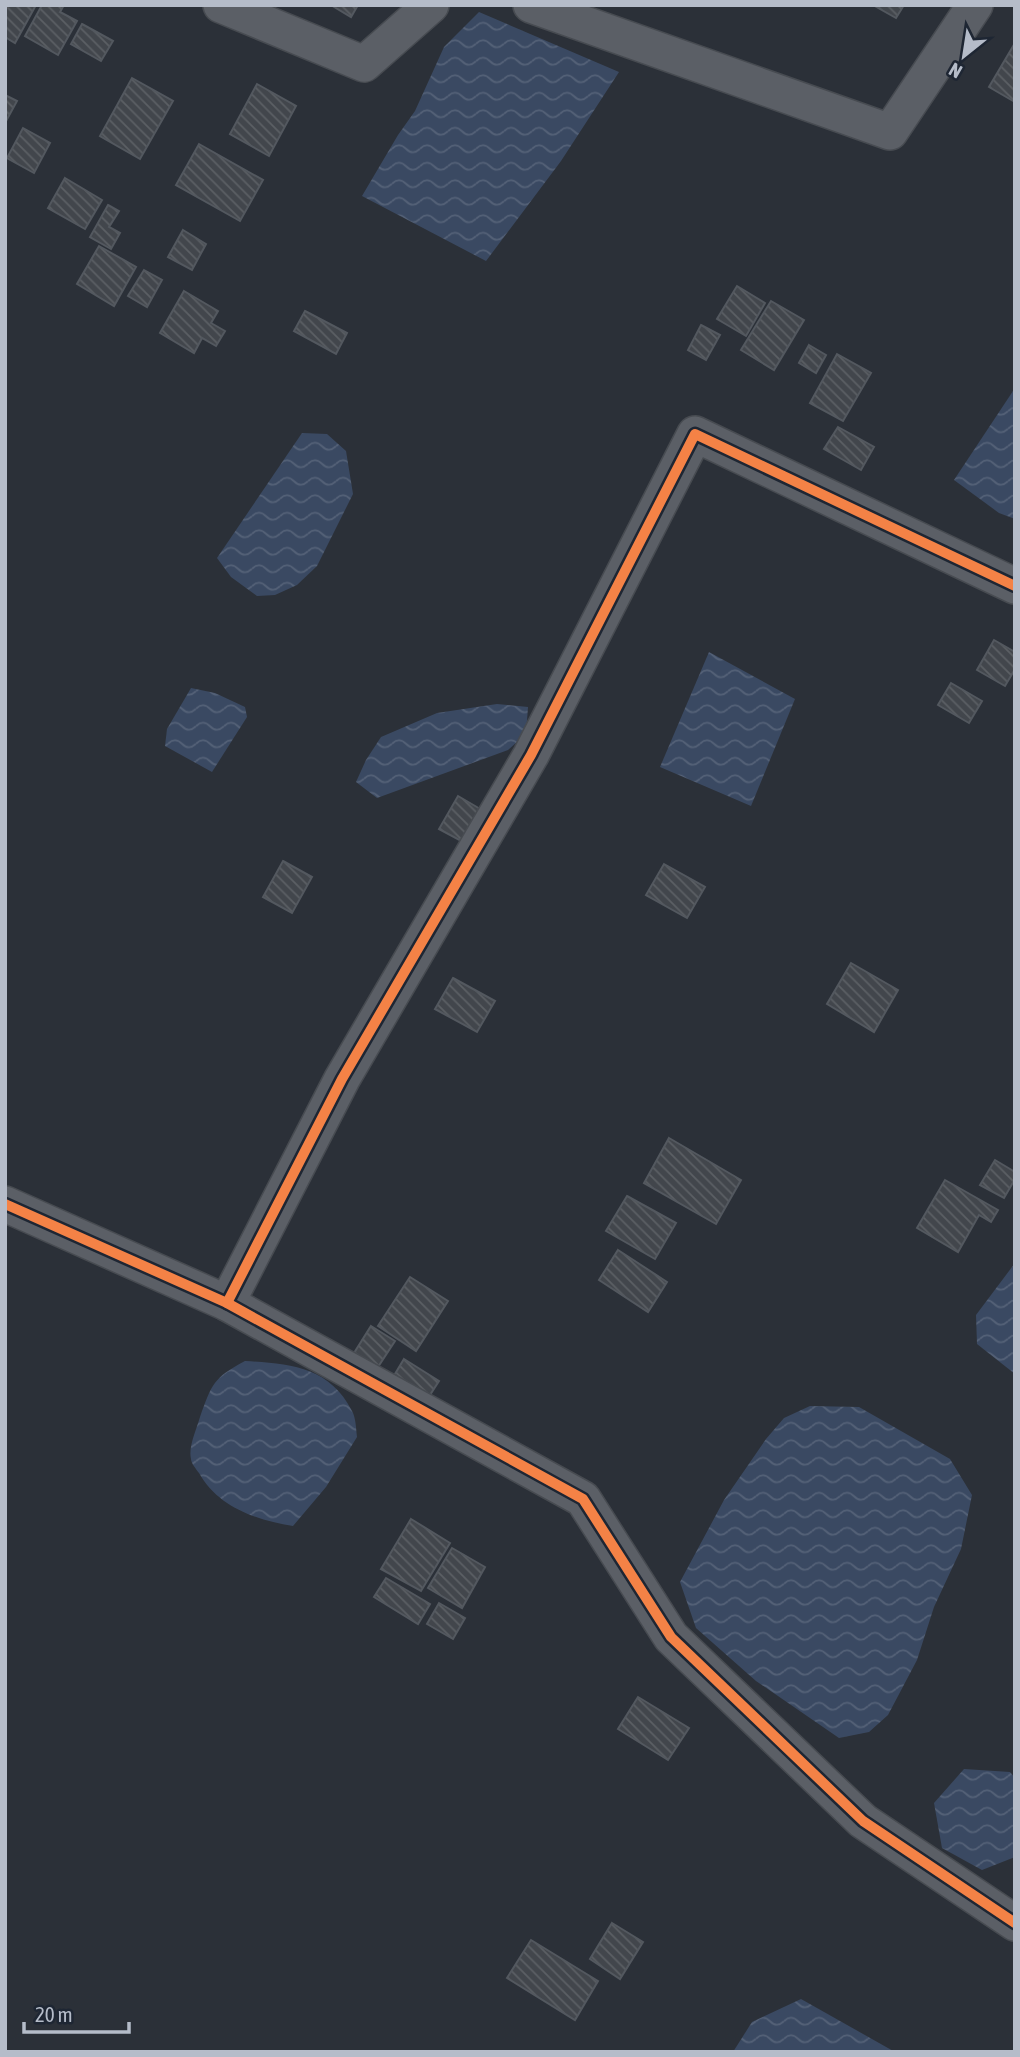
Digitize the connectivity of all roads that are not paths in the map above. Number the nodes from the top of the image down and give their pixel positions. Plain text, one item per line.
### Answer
1 (220, 5) edge
2 (431, 5) edge
3 (531, 5) edge
4 (975, 5) edge
5 (1015, 586) edge
6 (5, 1204) edge
7 (227, 1303) junction
8 (1015, 1923) edge

1 - 2 street
3 - 4 street
5 - 7 street
6 - 7 street
7 - 8 street

